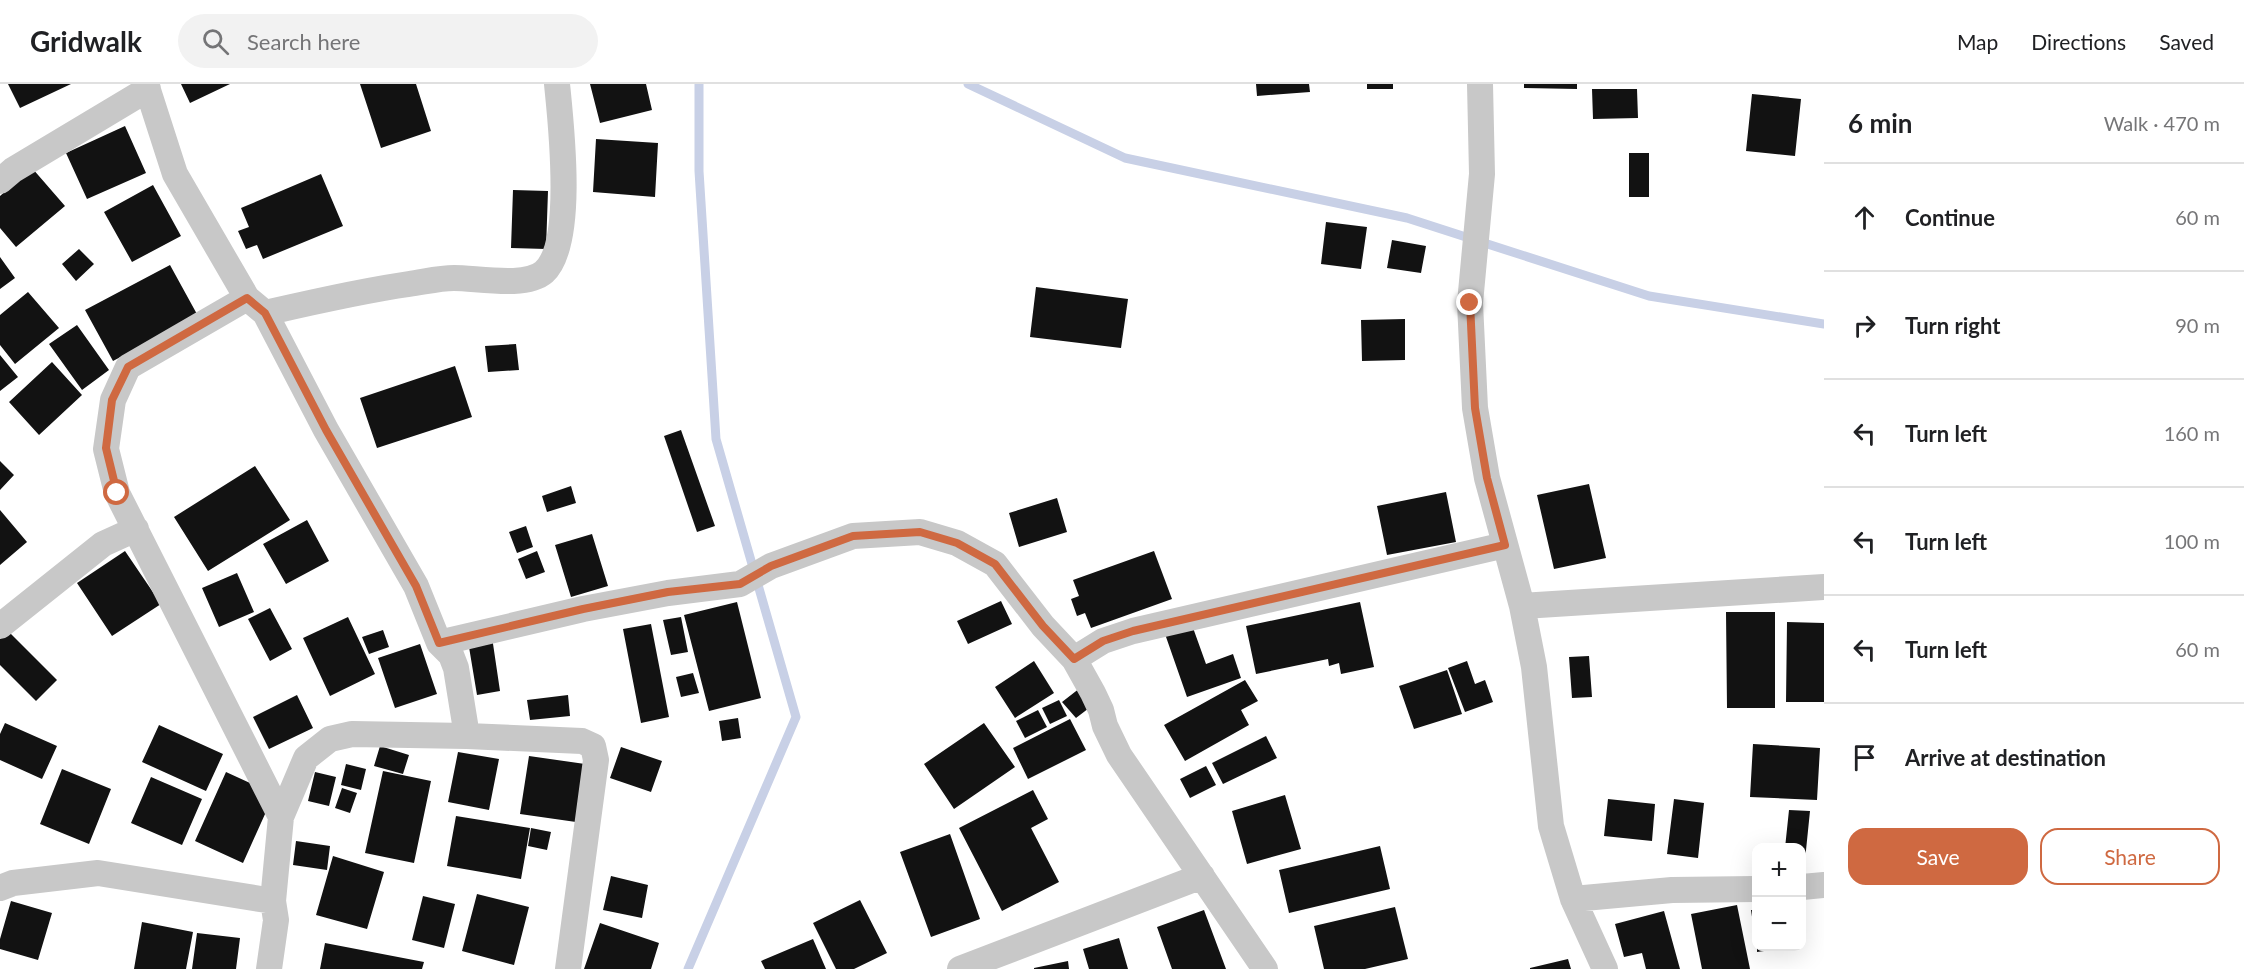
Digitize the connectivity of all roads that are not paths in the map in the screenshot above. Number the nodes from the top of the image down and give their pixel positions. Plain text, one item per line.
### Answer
1 (557, 84) edge
2 (1480, 84) edge
3 (147, 87) edge
4 (0, 181) edge
5 (256, 306) junction
6 (136, 529) junction
7 (1505, 545) junction
8 (1824, 587) edge
9 (1522, 606) junction
10 (0, 626) edge
11 (439, 643) junction
12 (1074, 659) junction
13 (467, 736) junction
14 (280, 817) junction
15 (1202, 876) junction
16 (1824, 885) edge
17 (1806, 887) edge
18 (0, 888) edge
19 (1752, 889) edge
20 (1573, 899) junction
21 (273, 901) junction
22 (269, 969) edge
23 (568, 969) edge
24 (960, 969) edge
25 (1265, 969) edge
26 (1605, 969) edge

1 - 5 street
2 - 7 street
3 - 4 street
3 - 5 street
5 - 6 street
5 - 11 street
6 - 10 street
6 - 14 street
7 - 9 street
7 - 12 street
8 - 9 street
9 - 20 street
11 - 12 street
11 - 13 street
12 - 15 street
13 - 14 street
13 - 23 street
14 - 21 street
15 - 24 street
15 - 25 street
16 - 17 street
18 - 21 street
19 - 20 street
20 - 26 street
21 - 22 street

